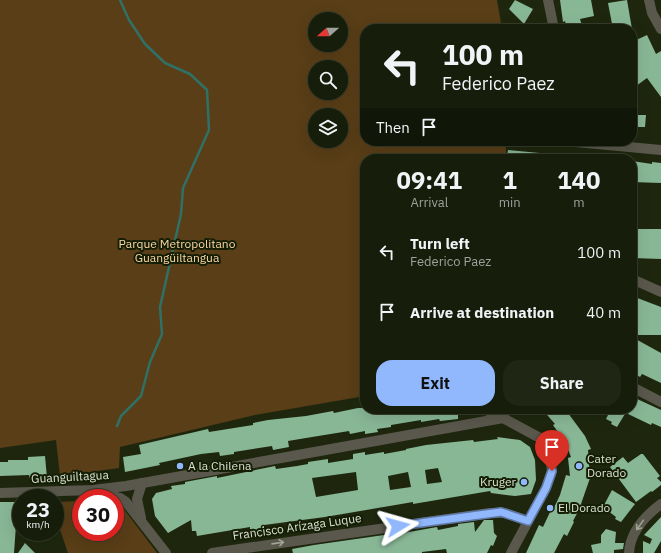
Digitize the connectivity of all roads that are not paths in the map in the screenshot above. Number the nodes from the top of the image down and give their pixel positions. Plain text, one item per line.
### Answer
1 (548, 0) edge
2 (649, 0) edge
3 (553, 24) edge
4 (661, 29) edge
5 (621, 146) edge
6 (661, 150) edge
7 (637, 281) edge
8 (661, 292) edge
9 (637, 390) edge
10 (661, 402) edge
11 (495, 414) edge
12 (503, 418) junction
13 (142, 483) junction
14 (100, 489) edge
15 (72, 491) edge
16 (0, 493) edge
17 (124, 501) edge
18 (661, 504) edge
19 (142, 521) junction
20 (528, 521) junction
21 (166, 553) edge
22 (212, 553) edge
23 (511, 553) edge
24 (629, 553) edge

1 - 3 street
2 - 4 street
5 - 6 street
7 - 8 street
9 - 10 street
11 - 12 street
12 - 13 street, Guanguiltagua
12 - 20 street
13 - 14 street, Guanguiltagua
13 - 19 street
15 - 16 street, Guanguiltagua
17 - 19 street
18 -> 24 street
19 - 21 street
22 -> 20 street, Francisco Arízaga Luque
20 - 23 street

